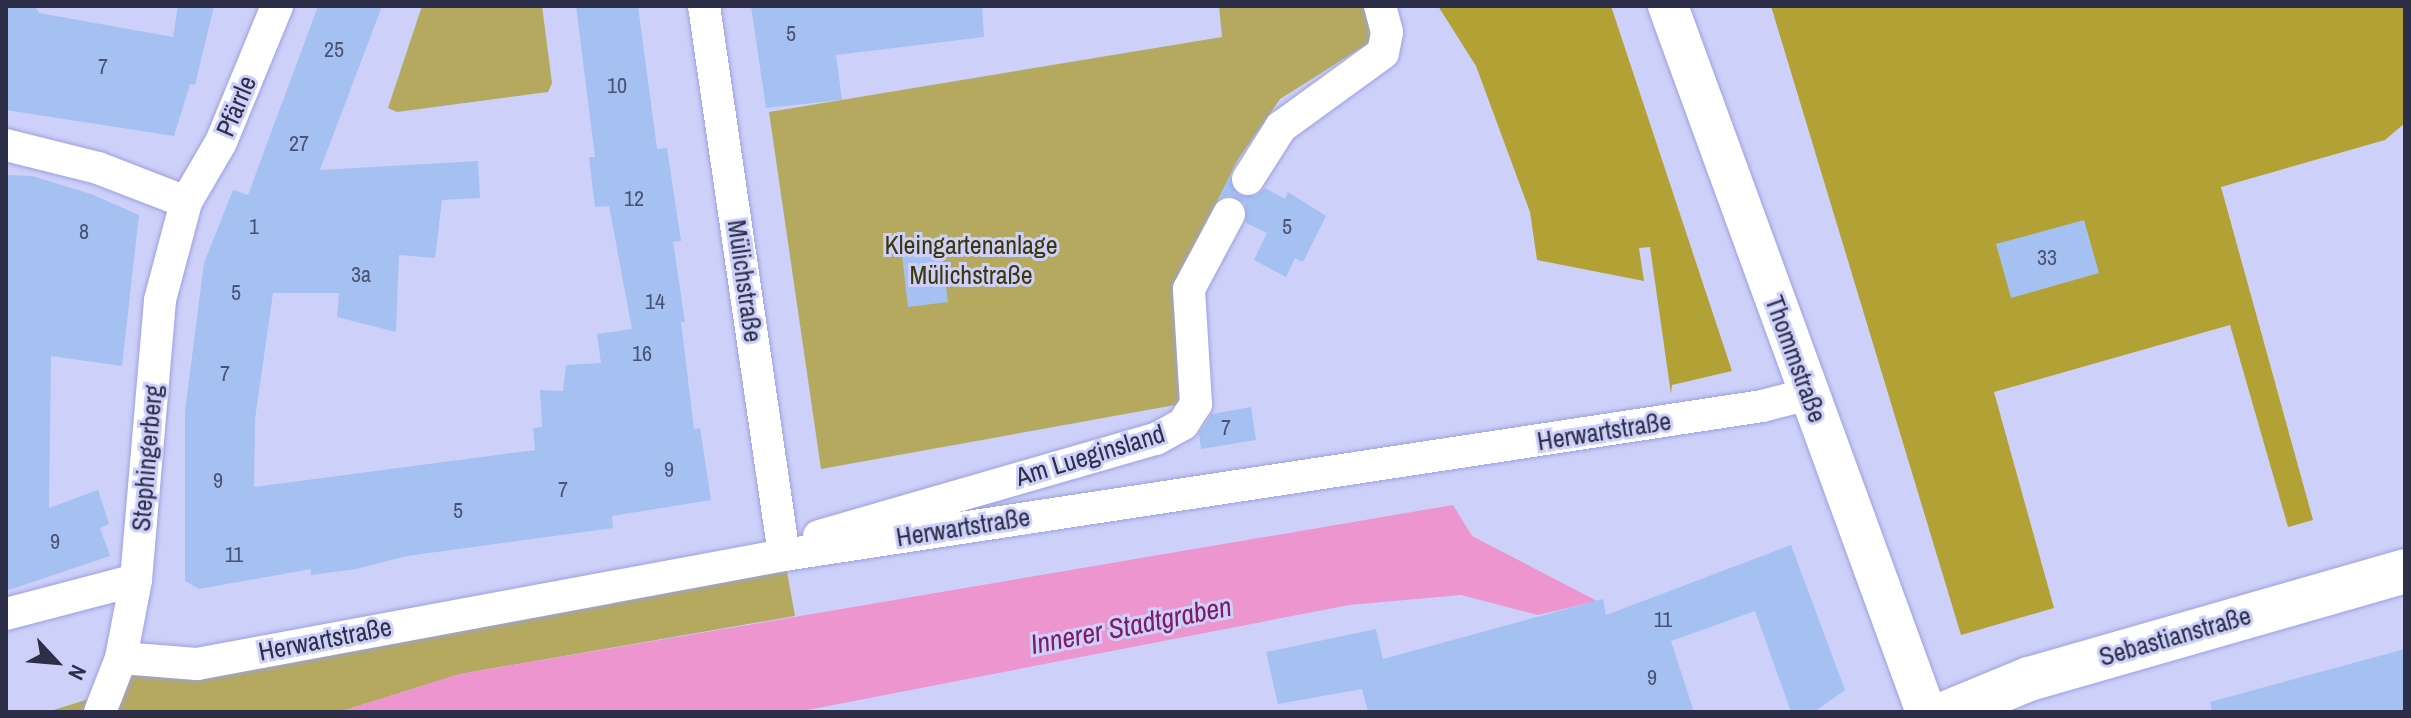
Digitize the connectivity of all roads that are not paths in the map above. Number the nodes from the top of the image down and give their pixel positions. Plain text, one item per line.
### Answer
1 (277, 6) edge
2 (704, 6) edge
3 (1380, 6) edge
4 (1668, 6) edge
5 (6, 145) edge
6 (1248, 179) dead end
7 (186, 202) junction
8 (1229, 214) dead end
9 (1808, 394) junction
10 (788, 553) junction
11 (2405, 571) edge
12 (136, 580) junction
13 (6, 614) edge
14 (121, 658) junction
15 (100, 712) edge
16 (1926, 712) edge
17 (1949, 712) edge

1 - 7 street, Pfärrle
2 - 10 street, Mülichstraße
3 - 6 street
4 - 9 street, Thommstraße
5 - 7 street
7 - 12 street, Stephingerberg
8 - 10 street, Am Lueginsland
9 - 10 street, Herwartstraße
9 - 16 street, Thommstraße
10 - 14 street, Herwartstraße
11 - 17 main road, Sebastianstraße
12 - 13 street
12 - 14 street, Stephingerberg
14 - 15 street, Stephingerberg

